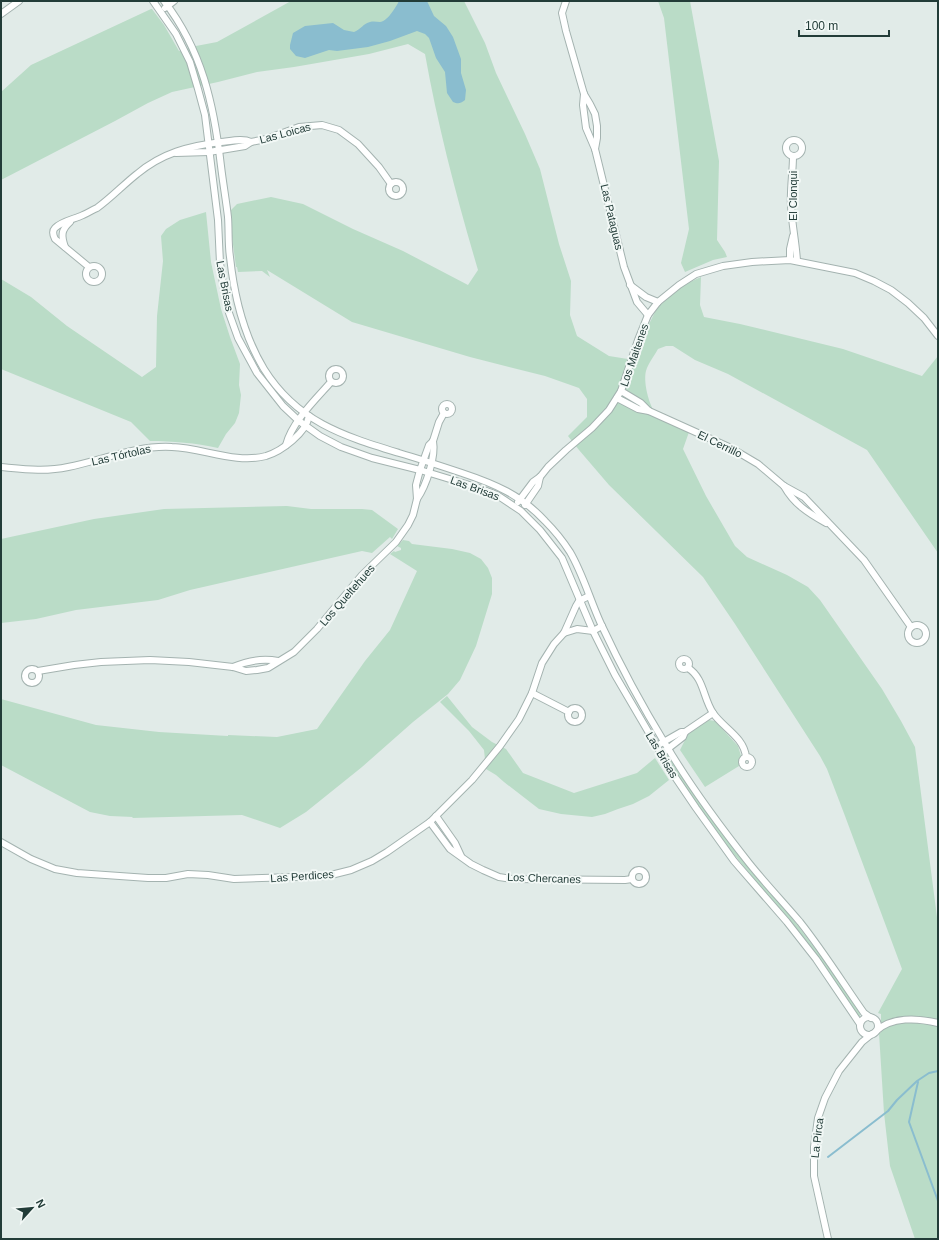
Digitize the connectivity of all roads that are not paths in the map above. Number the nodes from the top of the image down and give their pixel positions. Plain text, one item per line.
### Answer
1 (19, 1) edge
2 (174, 1) edge
3 (566, 1) edge
4 (155, 2) edge
5 (166, 3) edge
6 (161, 11) junction
7 (1, 14) edge
8 (584, 94) junction
9 (252, 142) junction
10 (219, 143) junction
11 (208, 144) junction
12 (595, 149) junction
13 (220, 151) junction
14 (209, 152) junction
15 (171, 154) junction
16 (793, 156) dead end
17 (391, 184) dead end
18 (793, 236) junction
19 (790, 260) junction
20 (797, 261) junction
21 (89, 267) dead end
22 (233, 282) junction
23 (223, 284) junction
24 (630, 285) junction
25 (658, 302) junction
26 (648, 315) junction
27 (938, 336) edge
28 (331, 382) dead end
29 (621, 391) junction
30 (617, 398) junction
31 (649, 411) junction
32 (444, 413) dead end
33 (307, 414) junction
34 (299, 420) junction
35 (305, 425) junction
36 (433, 441) junction
37 (286, 445) junction
38 (424, 460) junction
39 (431, 463) junction
40 (1, 467) edge
41 (420, 470) junction
42 (428, 473) junction
43 (540, 477) junction
44 (784, 486) junction
45 (520, 498) junction
46 (417, 499) junction
47 (526, 503) junction
48 (515, 506) junction
49 (521, 511) junction
50 (829, 525) junction
51 (589, 596) junction
52 (579, 601) junction
53 (602, 626) junction
54 (912, 627) dead end
55 (593, 631) junction
56 (564, 633) junction
57 (278, 661) junction
58 (233, 667) junction
59 (688, 668) dead end
60 (38, 672) dead end
61 (532, 692) junction
62 (569, 712) dead end
63 (713, 713) junction
64 (686, 732) junction
65 (664, 742) junction
66 (656, 746) junction
67 (668, 749) junction
68 (660, 754) junction
69 (746, 757) dead end
70 (436, 816) junction
71 (430, 822) junction
72 (1, 842) edge
73 (461, 856) junction
74 (632, 879) dead end
75 (873, 1019) junction
76 (891, 1023) junction
77 (938, 1023) edge
78 (860, 1027) junction
79 (874, 1033) junction
80 (859, 1046) junction
81 (828, 1239) edge

1 - 7 street
2 - 5 street
3 - 8 street, Las Pataguas
4 - 6 street, Las Brisas
5 - 6 street
5 - 10 street, Las Brisas
6 - 11 street, Las Brisas
8 - 12 street, Las Pataguas
8 - 12 street, Las Pataguas
9 - 10 street, Las Loicas
9 - 13 street, Las Loicas
9 - 17 street, Las Loicas
10 - 11 street, Las Loicas
10 - 13 street, Las Brisas
11 - 14 street, Las Brisas
11 - 15 street, Las Loicas
12 - 24 street, Las Pataguas
13 - 14 street, Las Loicas
13 - 22 street, Las Brisas
14 - 15 street, Las Loicas
14 - 23 street, Las Brisas
15 - 21 street, Las Loicas
16 - 18 street, El Clonqui
18 - 19 street, El Clonqui
18 - 20 street, El Clonqui
19 - 20 street, Los Maitenes
19 - 25 street, Los Maitenes
20 - 27 street, Los Maitenes
22 - 23 street
22 - 33 street, Las Brisas
23 - 34 street, Las Brisas
24 - 25 street
24 - 26 street, Las Pataguas
25 - 26 street, Los Maitenes
26 - 29 street, Los Maitenes
28 - 33 street, Las Tórtolas
29 - 30 street, Los Maitenes
29 - 31 street, El Cerrillo
30 - 31 street, El Cerrillo
30 - 43 street, Los Maitenes
31 - 44 street, El Cerrillo
32 - 36 street, Los Queltehues
33 - 34 street, Las Tórtolas
33 - 35 street, Las Tórtolas
33 - 38 street, Las Brisas
34 - 35 street, Las Brisas
34 - 37 street, Las Tórtolas
35 - 37 street, Las Tórtolas
35 - 41 street, Las Brisas
36 - 38 street, Los Queltehues
36 - 39 street, Los Queltehues
37 - 40 street, Las Tórtolas
38 - 39 street, Las Brisas
38 - 41 street, Los Queltehues
39 - 42 street, Los Queltehues
39 - 45 street, Las Brisas
41 - 42 street, Las Brisas
41 - 46 street, Los Queltehues
42 - 46 street, Los Queltehues
42 - 48 street, Las Brisas
43 - 45 street, Los Maitenes
43 - 47 street, Los Maitenes
44 - 50 street, El Cerrillo
44 - 50 street, El Cerrillo
45 - 47 street, Las Brisas
45 - 48 street, Los Maitenes
46 - 57 street, Los Queltehues
47 - 49 street, Los Maitenes
47 - 51 street, Las Brisas
48 - 49 street, Las Brisas
49 - 52 street, Las Brisas
50 - 54 street, El Cerrillo
51 - 52 street
51 - 53 street, Las Brisas
52 - 55 street, Las Brisas
52 - 56 street, Las Perdices
53 - 55 street
53 - 65 street, Las Brisas
55 - 56 street
55 - 66 street, Las Brisas
56 - 61 street, Las Perdices
57 - 58 street, Los Queltehues
57 - 58 street, Los Queltehues
58 - 60 street, Los Queltehues
59 - 63 street
61 - 62 street
61 - 70 street, Las Perdices
63 - 64 street
63 - 69 street
64 - 65 street
64 - 67 street
65 - 66 street
65 - 67 street, Las Brisas
66 - 68 street, Las Brisas
67 - 68 street
67 - 75 street, Las Brisas
68 - 78 street, Las Brisas
70 - 71 street, Las Perdices
70 - 73 street, Los Chercanes
71 - 72 street, Las Perdices
71 - 73 street, Los Chercanes
73 - 74 street, Los Chercanes
75 - 76 street, La Pirca
75 - 78 street
75 - 79 street
76 - 77 street, La Pirca
76 - 79 street, La Pirca
78 - 79 street
78 - 80 street
79 - 80 street, La Pirca
80 - 81 street, La Pirca

